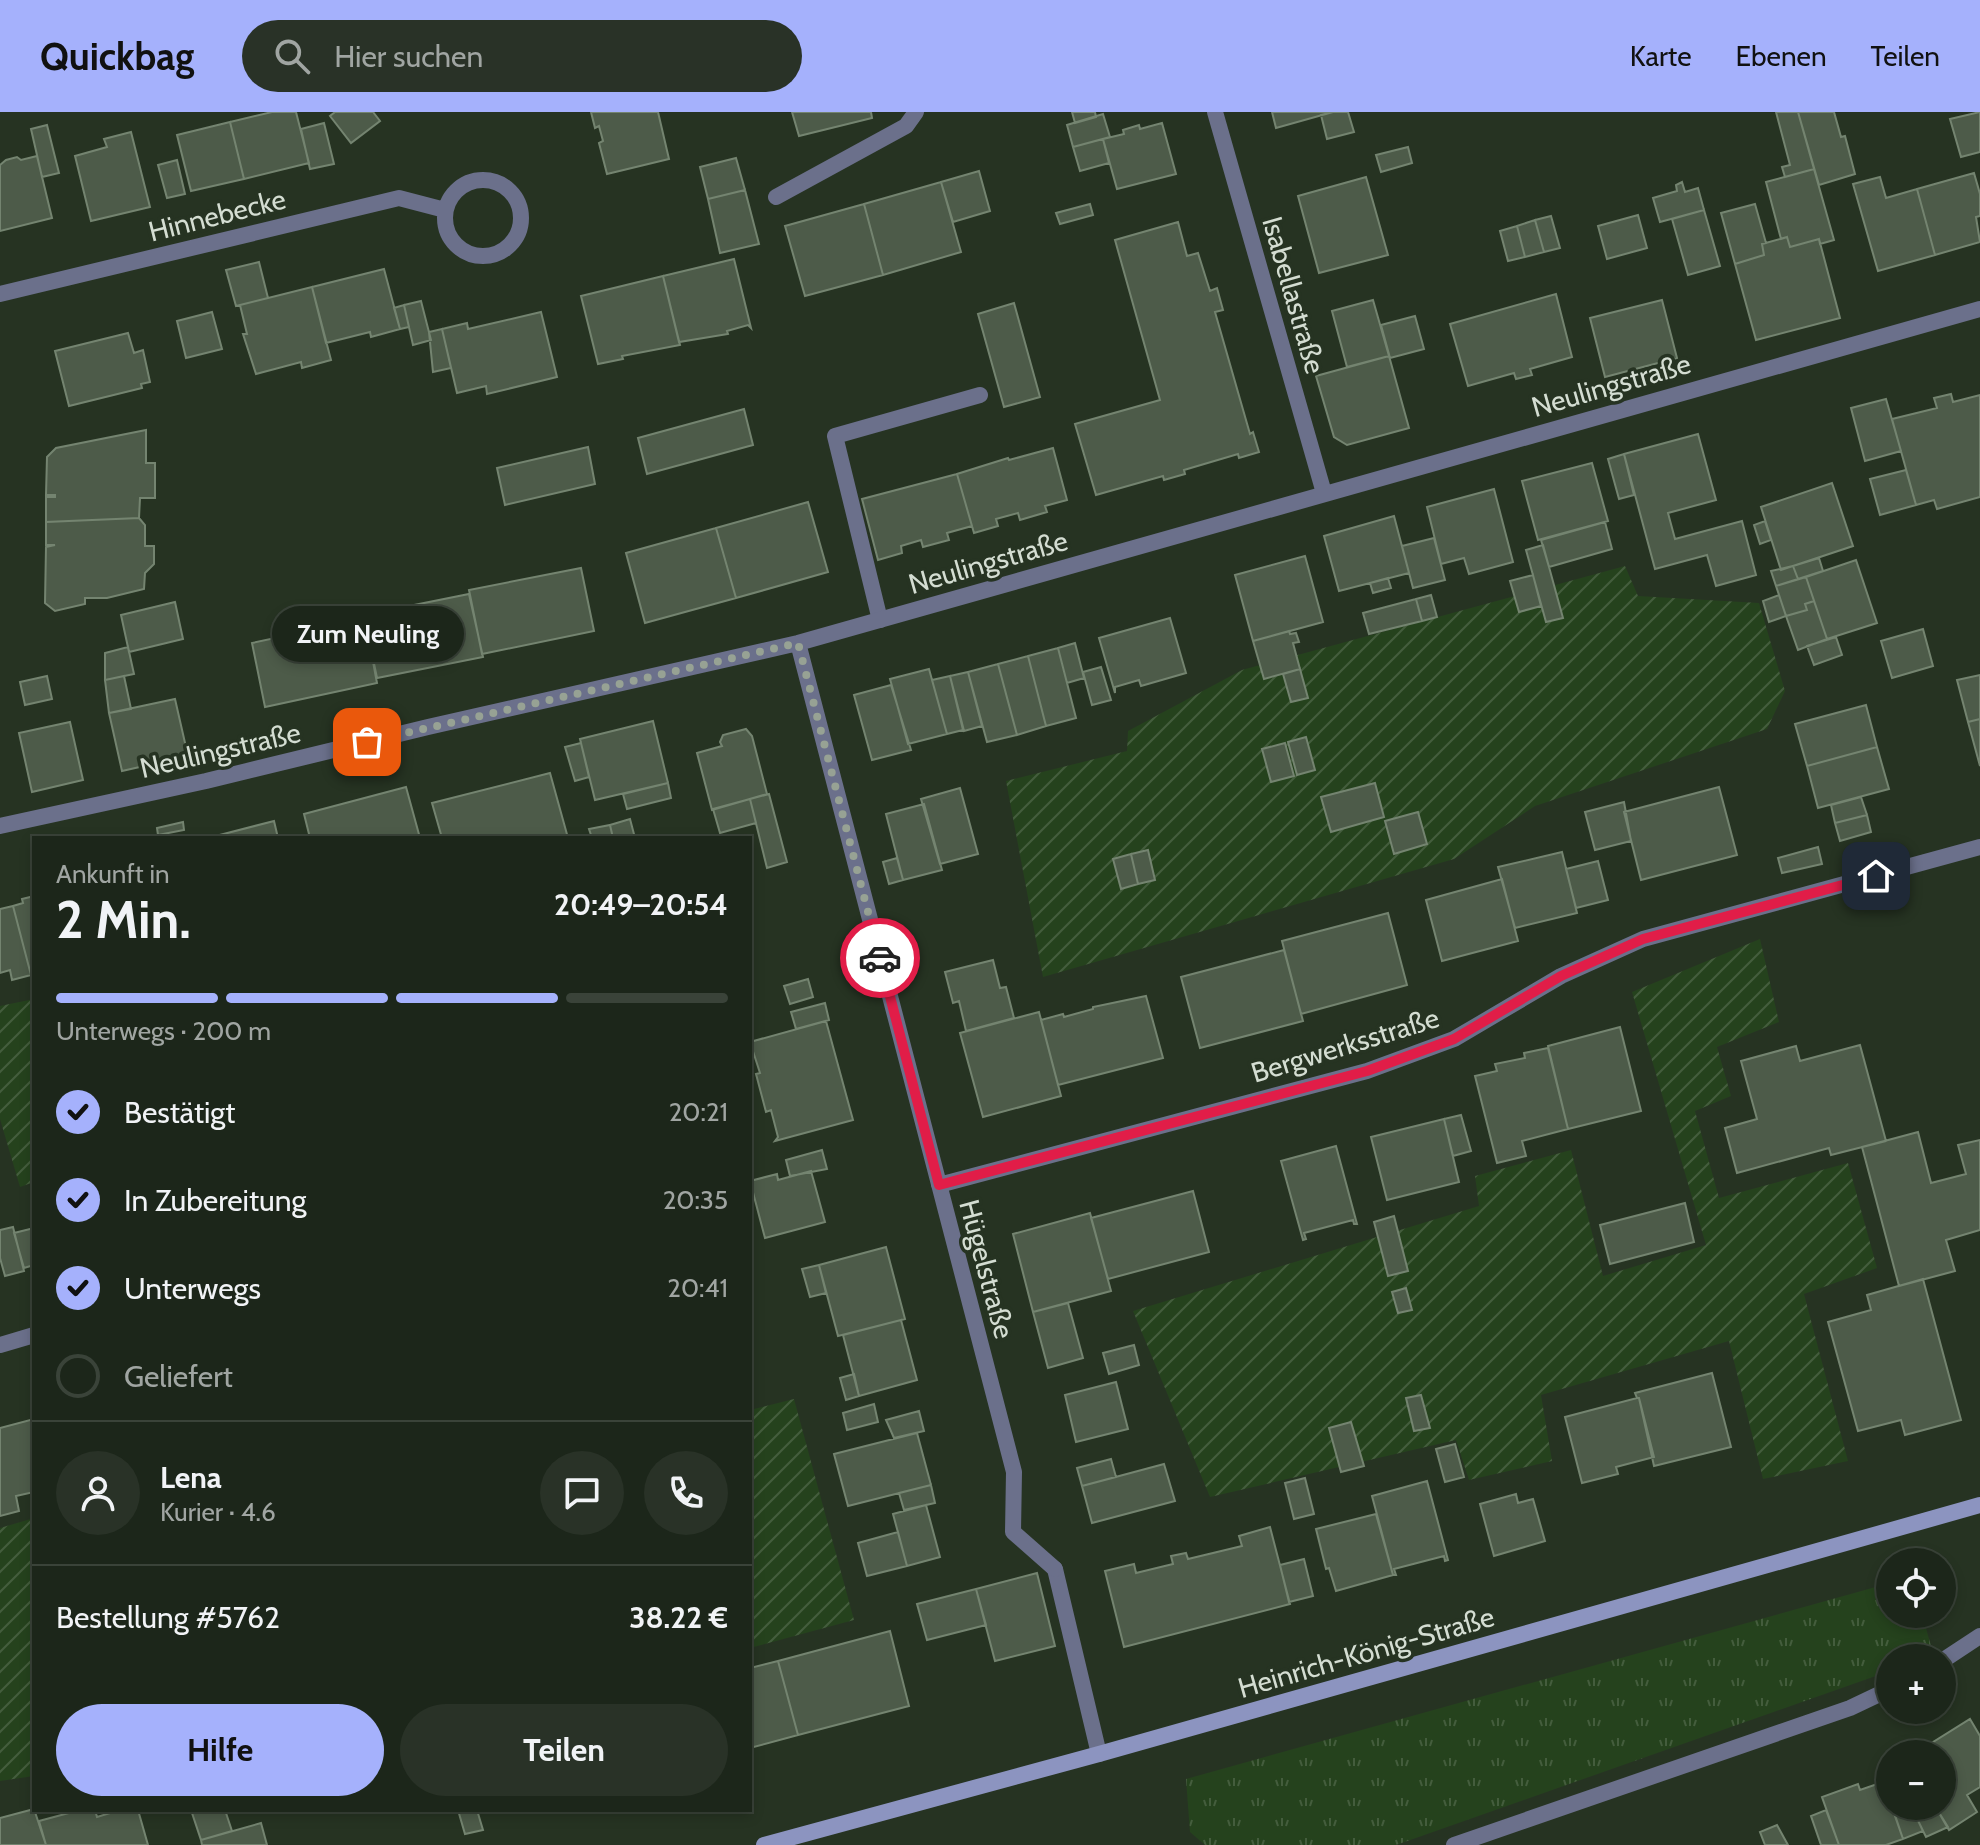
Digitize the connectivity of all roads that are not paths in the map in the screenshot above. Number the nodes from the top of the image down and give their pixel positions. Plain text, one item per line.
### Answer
1 (1215, 112) edge
2 (907, 117) edge
3 (776, 197) dead end
4 (445, 210) junction
5 (0, 294) edge
6 (1980, 309) edge
7 (980, 395) dead end
8 (1324, 493) junction
9 (880, 620) junction
10 (798, 643) junction
11 (1, 822) edge
12 (1980, 847) edge
13 (939, 1185) junction
14 (32, 1336) edge
15 (0, 1345) edge
16 (1980, 1505) edge
17 (1980, 1636) edge
18 (1956, 1652) edge
19 (1876, 1696) edge
20 (1099, 1754) junction
21 (764, 1845) edge
22 (1454, 1845) edge

1 - 8 street, Isabellastraße
2 - 3 street
4 - 4 street
4 - 5 street, Hinnebecke
6 - 8 street, Neulingstraße
7 - 9 street
8 - 9 street, Neulingstraße
9 - 10 street, Neulingstraße
10 - 11 street, Neulingstraße
10 - 13 street, Hügelstraße
12 - 13 street, Bergwerksstraße
13 - 20 street, Hügelstraße
14 - 15 street
16 - 20 main road, Heinrich-König-Straße
17 - 18 street
19 - 22 street
20 - 21 main road, Heinrich-König-Straße

